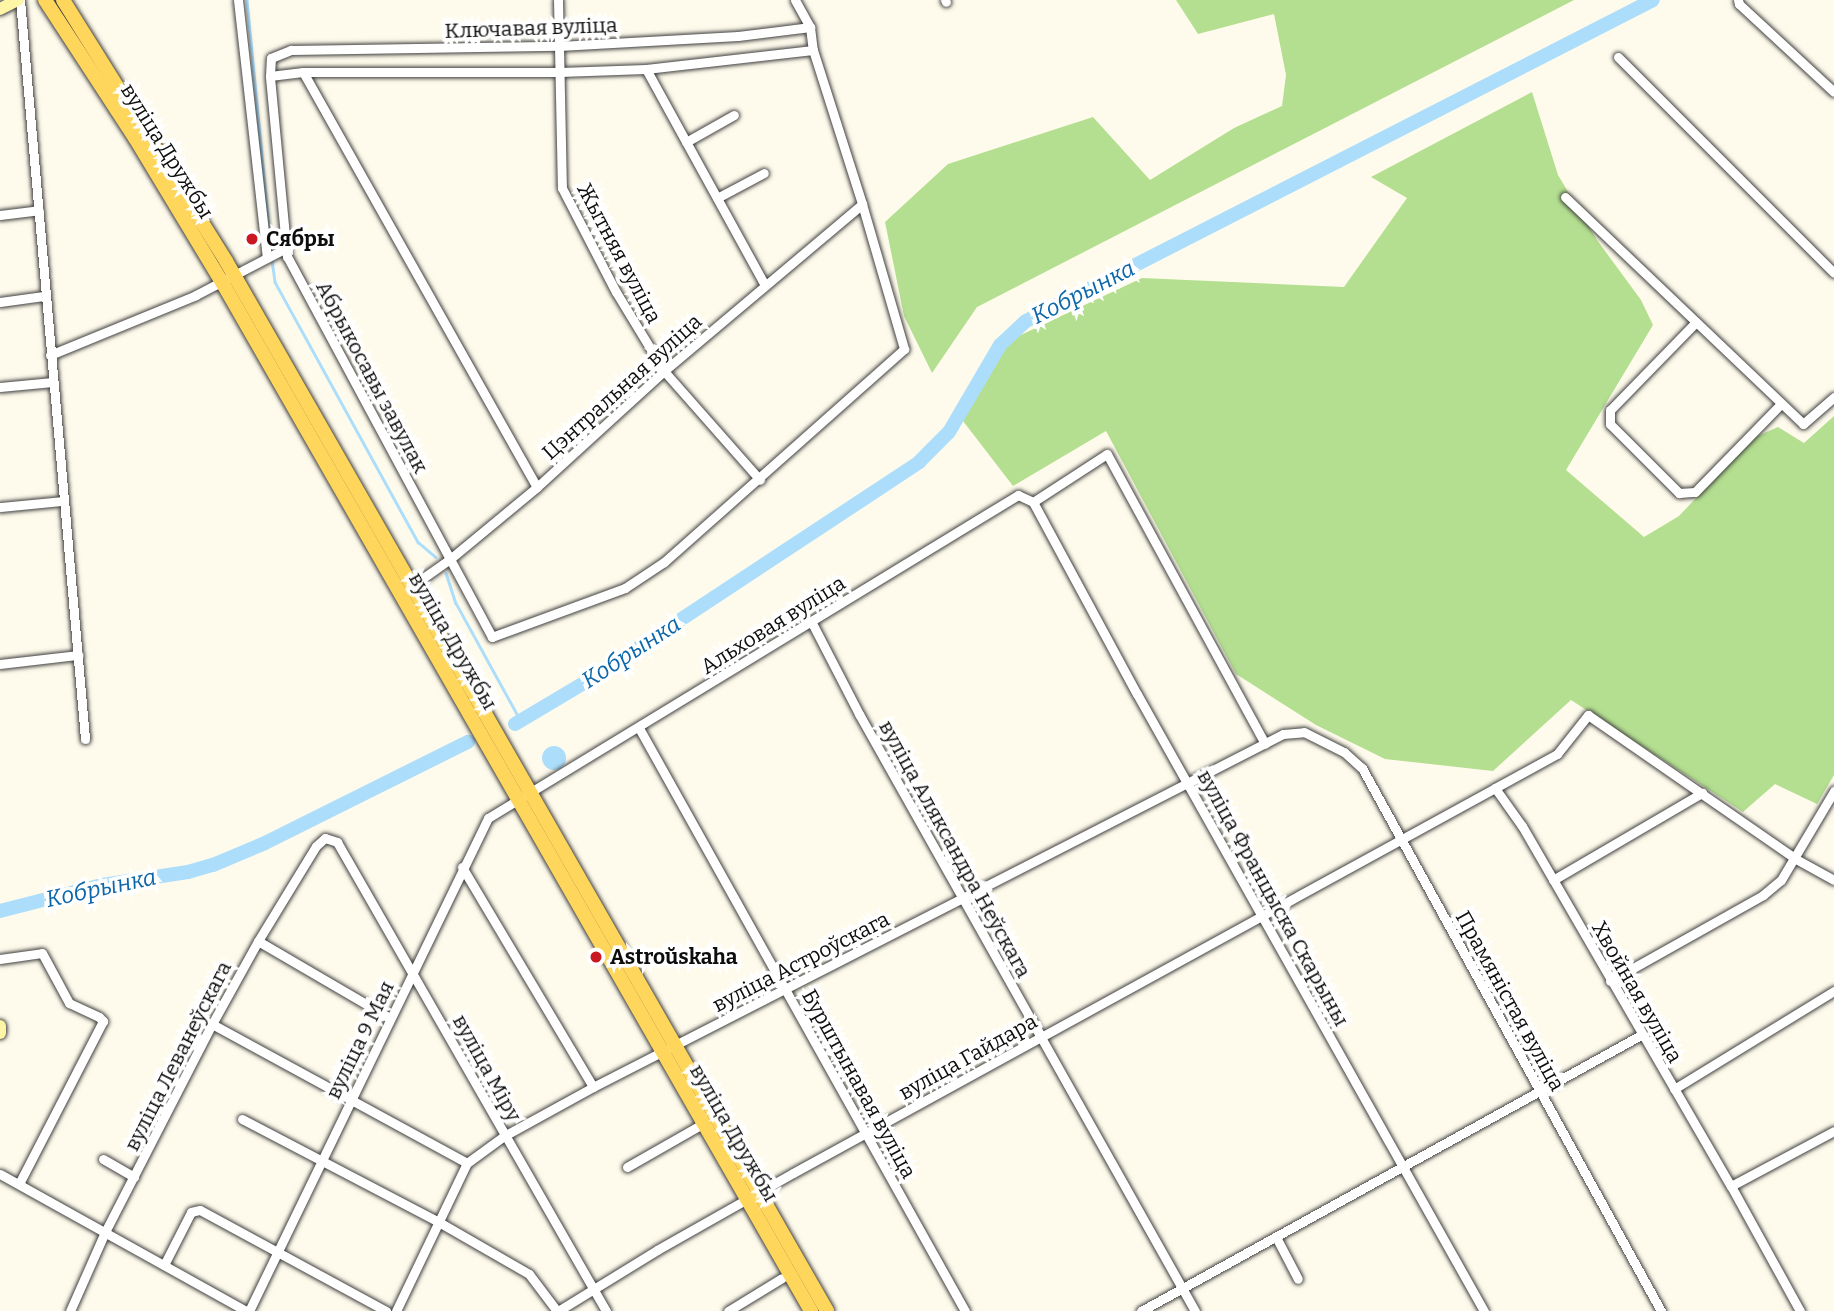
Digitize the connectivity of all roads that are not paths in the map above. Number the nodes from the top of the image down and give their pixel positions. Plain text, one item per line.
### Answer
1 (19, 0) edge
2 (45, 0) edge
3 (56, 0) edge
4 (63, 0) edge
5 (238, 0) edge
6 (558, 0) edge
7 (794, 0) edge
8 (1738, 0) edge
9 (0, 9) edge
10 (810, 27) junction
11 (559, 47) junction
12 (813, 50) junction
13 (94, 51) junction
14 (1618, 57) dead end
15 (646, 69) junction
16 (303, 72) junction
17 (559, 72) junction
18 (270, 76) junction
19 (1834, 92) edge
20 (734, 115) dead end
21 (686, 142) junction
22 (764, 173) dead end
23 (1565, 197) dead end
24 (717, 198) junction
25 (862, 204) junction
26 (39, 209) junction
27 (0, 215) edge
28 (286, 248) junction
29 (267, 257) junction
30 (1834, 273) edge
31 (228, 279) junction
32 (764, 284) junction
33 (44, 296) junction
34 (0, 302) edge
35 (1696, 321) junction
36 (50, 355) junction
37 (664, 370) junction
38 (53, 382) junction
39 (0, 387) edge
40 (1834, 397) edge
41 (1781, 404) junction
42 (760, 480) junction
43 (537, 486) junction
44 (62, 501) junction
45 (1033, 502) junction
46 (0, 507) edge
47 (450, 559) junction
48 (407, 589) junction
49 (811, 621) junction
50 (78, 655) junction
51 (0, 664) edge
52 (639, 728) junction
53 (1304, 732) joint
54 (85, 739) dead end
55 (1265, 744) junction
56 (1189, 785) junction
57 (1495, 788) junction
58 (1834, 791) edge
59 (1702, 793) junction
60 (526, 796) junction
61 (1399, 838) junction
62 (337, 842) joint
63 (1796, 859) junction
64 (462, 867) junction
65 (1553, 880) junction
66 (1834, 880) edge
67 (965, 899) junction
68 (1262, 914) junction
69 (258, 941) junction
70 (0, 959) edge
71 (413, 970) junction
72 (1610, 981) junction
73 (788, 989) junction
74 (1834, 991) edge
75 (390, 1018) junction
76 (212, 1024) junction
77 (0, 1026) edge
78 (0, 1032) edge
79 (1641, 1035) junction
80 (1040, 1037) junction
81 (669, 1049) junction
82 (593, 1087) junction
83 (1674, 1089) junction
84 (1540, 1091) junction
85 (351, 1100) junction
86 (242, 1119) dead end
87 (710, 1124) junction
88 (1834, 1131) edge
89 (865, 1134) junction
90 (504, 1136) junction
91 (103, 1159) dead end
92 (321, 1160) junction
93 (467, 1163) junction
94 (627, 1167) dead end
95 (1403, 1168) junction
96 (0, 1174) edge
97 (135, 1177) junction
98 (19, 1184) junction
99 (1731, 1186) junction
100 (762, 1193) junction
101 (748, 1201) junction
102 (437, 1221) junction
103 (105, 1232) junction
104 (1276, 1237) junction
105 (278, 1250) junction
106 (164, 1265) junction
107 (801, 1266) junction
108 (782, 1278) dead end
109 (1298, 1279) dead end
110 (592, 1288) junction
111 (1181, 1288) junction
112 (70, 1311) edge
113 (248, 1311) edge
114 (386, 1311) edge
115 (396, 1311) edge
116 (557, 1311) edge
117 (606, 1311) edge
118 (728, 1311) edge
119 (811, 1311) edge
120 (827, 1311) edge
121 (965, 1311) edge
122 (1141, 1311) edge
123 (1195, 1311) edge
124 (1484, 1311) edge
125 (1661, 1311) edge
126 (1800, 1311) edge

1 - 9 main road
1 - 26 street
2 - 31 main road, вуліца Дружбы
3 - 13 main road
4 - 13 main road, вуліца Дружбы
5 - 29 street
6 - 11 street, Жытняя вуліца
7 - 10 street
8 - 19 street
10 - 11 street, Ключавая вуліца
10 - 12 street
11 - 17 street, Жытняя вуліца
11 - 18 street, Ключавая вуліца
12 - 15 street, Ключавая вуліца
12 - 25 street
13 - 31 main road, вуліца Дружбы
14 - 30 street
15 - 17 street, Ключавая вуліца
15 - 21 street
16 - 17 street, Ключавая вуліца
16 - 18 street, Ключавая вуліца
16 - 43 street
17 - 37 street, Жытняя вуліца
18 - 28 street, Абрыкосавы завулак
20 - 21 street
21 - 24 street
22 - 24 street
23 - 35 street
24 - 32 street
25 - 32 street, Цэнтральная вуліца
25 - 42 street
26 - 27 street
26 - 33 street
28 - 29 street
28 - 47 street, Абрыкосавы завулак
29 - 31 street
31 - 36 street
31 - 48 main road, вуліца Дружбы
31 - 48 main road, вуліца Дружбы
32 - 37 street, Цэнтральная вуліца
33 - 34 street
33 - 36 street
35 - 41 street
35 - 41 street
36 - 38 street
37 - 42 street, Жытняя вуліца
37 - 43 street, Цэнтральная вуліца
38 - 39 street
38 - 44 street
40 - 41 street
42 - 47 street, Абрыкосавы завулак
43 - 47 street, Цэнтральная вуліца
44 - 46 street
44 - 50 street
45 - 49 street, Альховая вуліца
45 - 55 street
45 - 56 street, вуліца Францыска Скарыны
47 - 48 street, Цэнтральная вуліца
48 - 60 main road, вуліца Дружбы
48 - 60 main road, вуліца Дружбы
49 - 52 street, Альховая вуліца
49 - 67 street, вуліца Аляксандра Неўскага
50 - 51 street
50 - 54 street
52 - 60 street, Альховая вуліца
52 - 73 street, Бурштынавая вуліца
53 - 55 street, вуліца Астроўскага
53 - 61 street, Прамяністая вуліца
55 - 56 street, вуліца Астроўскага
56 - 67 street, вуліца Астроўскага
56 - 68 street, вуліца Францыска Скарыны
57 - 59 street
57 - 61 street
57 - 65 street, Хвойная вуліца
58 - 63 street
59 - 63 street
59 - 65 street
60 - 64 street, вуліца 9 Мая
60 - 81 main road, вуліца Дружбы
60 - 81 main road, вуліца Дружбы
61 - 68 street, вуліца Гайдара
61 - 84 street, Прамяністая вуліца
62 - 69 street, вуліца Леванеўскага
62 - 71 street, вуліца Міру
63 - 66 street
63 - 72 street
64 - 71 street, вуліца 9 Мая
64 - 82 street
65 - 72 street, Хвойная вуліца
67 - 73 street, вуліца Астроўскага
67 - 80 street, вуліца Аляксандра Неўскага
68 - 80 street, вуліца Гайдара
68 - 95 street, вуліца Францыска Скарыны
69 - 75 street
69 - 76 street, вуліца Леванеўскага
70 - 98 street
71 - 75 street, вуліца 9 Мая
71 - 90 street, вуліца Міру
72 - 79 street, Хвойная вуліца
73 - 81 street, вуліца Астроўскага
73 - 89 street, Бурштынавая вуліца
74 - 83 street
75 - 85 street, вуліца 9 Мая
76 - 85 street
76 - 97 street, вуліца Леванеўскага
77 - 78 main road
79 - 83 street, Хвойная вуліца
79 - 84 street
80 - 89 street, вуліца Гайдара
80 - 111 street, вуліца Аляксандра Неўскага
81 - 82 street, вуліца Астроўскага
81 - 87 main road, вуліца Дружбы
82 - 90 street, вуліца Астроўскага
83 - 99 street, Хвойная вуліца
84 - 95 street
84 - 125 street, Прамяністая вуліца
85 - 92 street, вуліца 9 Мая
85 - 93 street
86 - 92 street
87 - 94 street
87 - 100 main road
87 - 101 main road, вуліца Дружбы
88 - 99 street
89 - 100 street, вуліца Гайдара
89 - 121 street, Бурштынавая вуліца
90 - 93 street, вуліца Астроўскага
90 - 110 street, вуліца Міру
91 - 97 street
92 - 102 street
92 - 105 street, вуліца 9 Мая
93 - 102 street, вуліца Астроўскага
95 - 104 street
95 - 124 street, вуліца Францыска Скарыны
96 - 98 street
97 - 103 street, вуліца Леванеўскага
98 - 103 street
99 - 126 street, Хвойная вуліца
100 - 101 street, вуліца Гайдара
100 - 107 main road, вуліца Дружбы
101 - 107 main road
101 - 110 street, вуліца Гайдара
101 - 119 main road, вуліца Дружбы
102 - 115 street, вуліца Астроўскага
102 - 116 street
103 - 106 street
103 - 112 street, вуліца Леванеўскага
104 - 109 street
104 - 111 street
105 - 106 street
105 - 113 street, вуліца 9 Мая
105 - 114 street
106 - 113 street
107 - 120 main road, вуліца Дружбы
108 - 118 street
110 - 116 street, вуліца Гайдара
110 - 117 street, вуліца Міру
111 - 122 street
111 - 123 street, вуліца Аляксандра Неўскага

